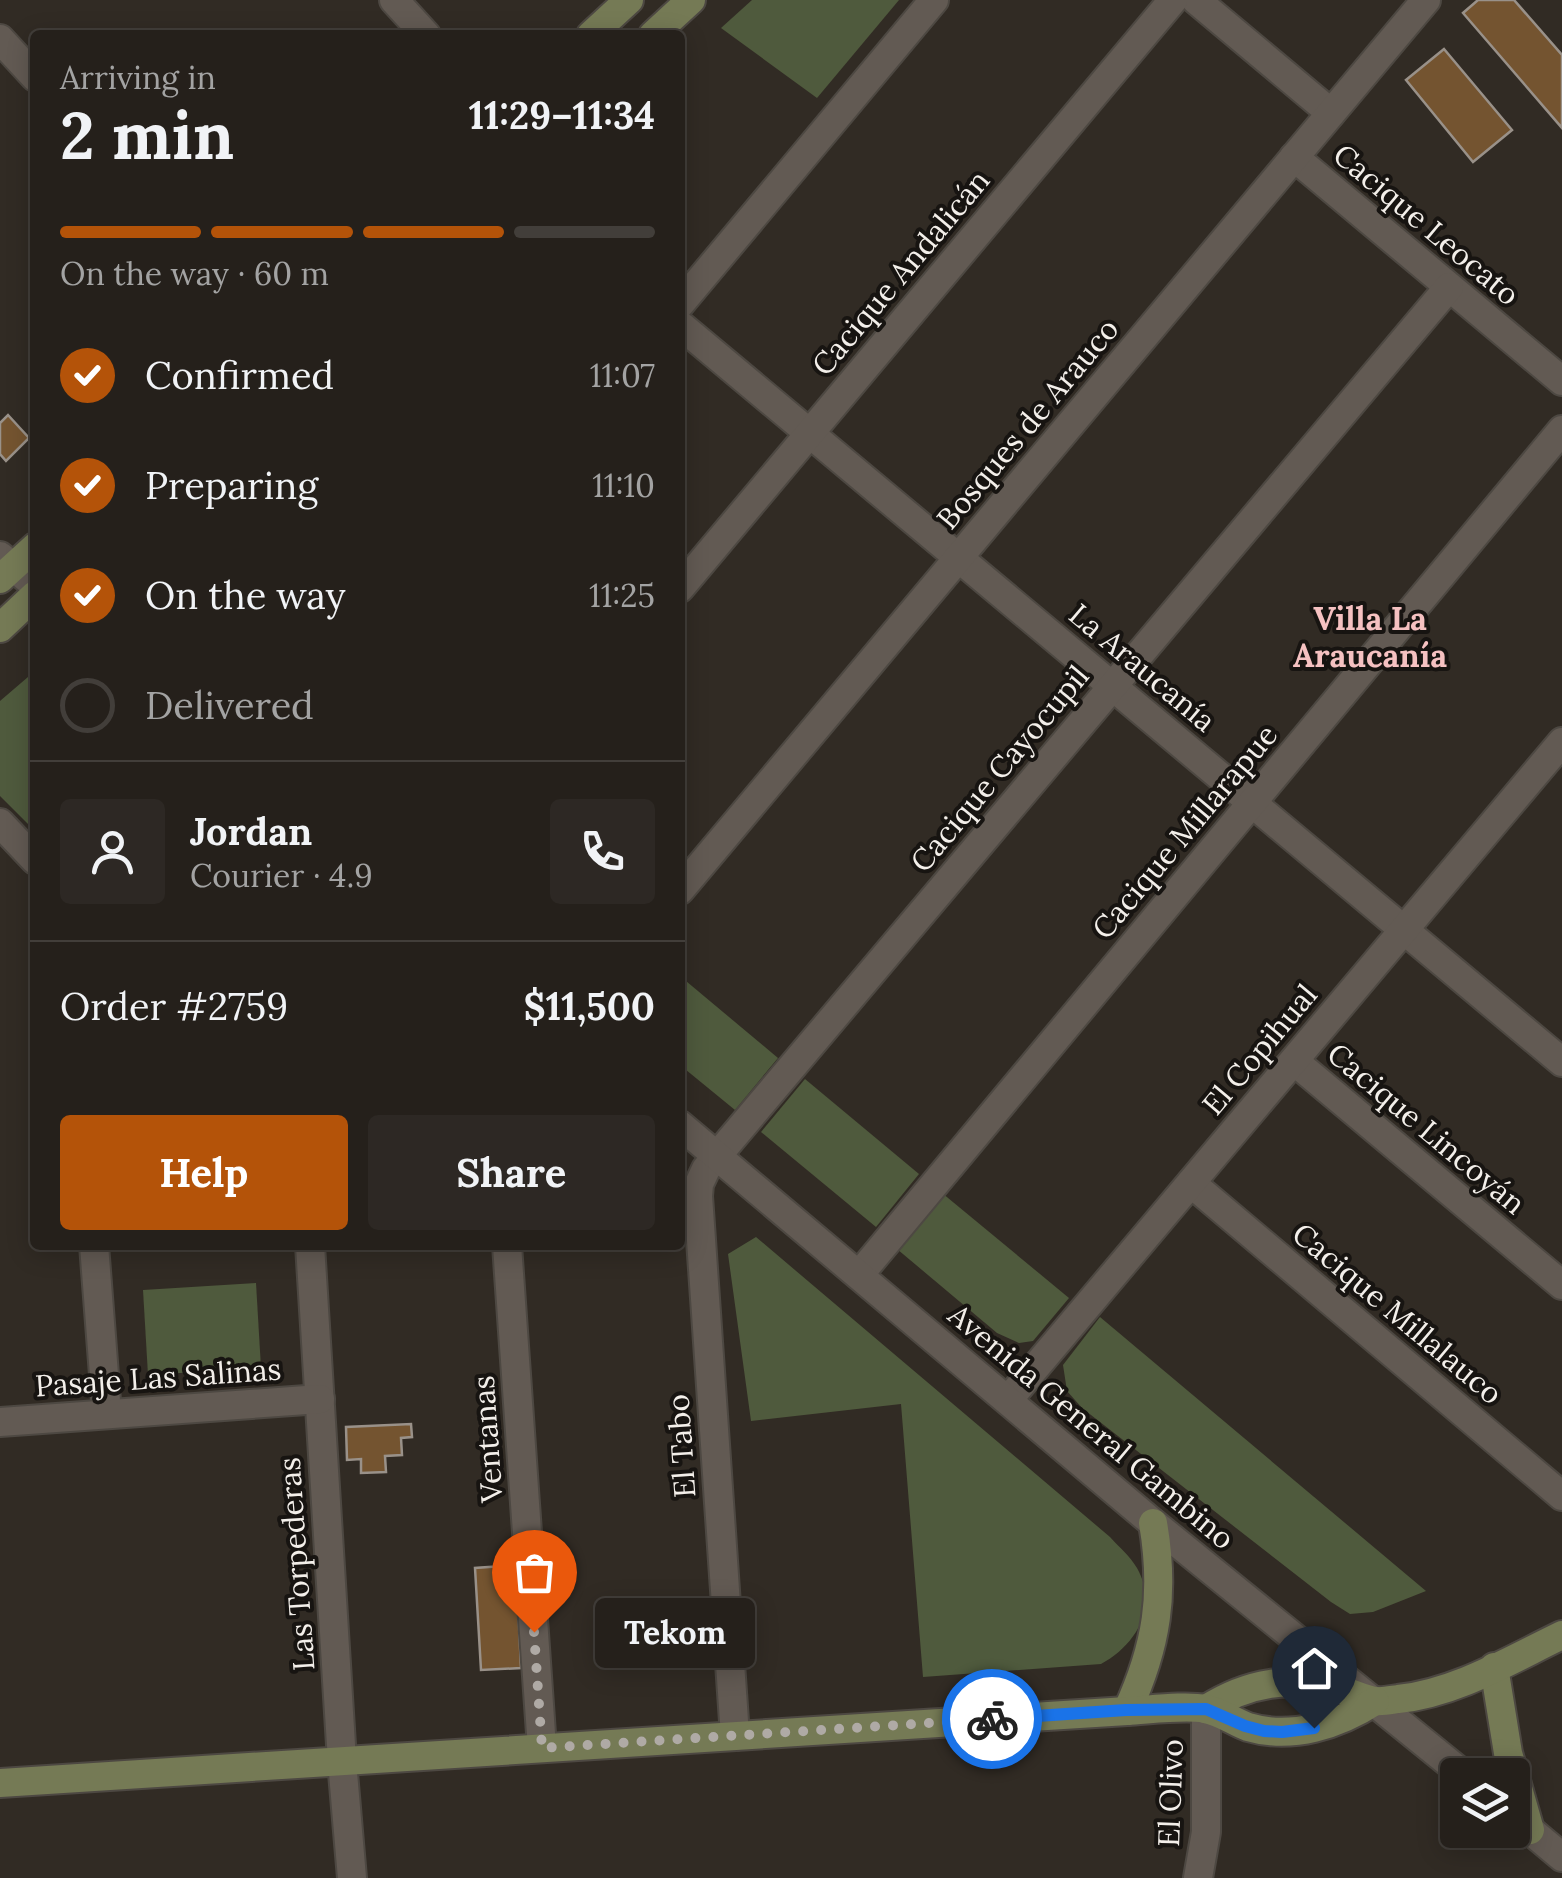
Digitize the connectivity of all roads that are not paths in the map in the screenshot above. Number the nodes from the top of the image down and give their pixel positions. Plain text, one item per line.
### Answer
1 (394, 0) edge
2 (629, 0) edge
3 (691, 0) edge
4 (934, 0) edge
5 (1173, 0) edge
6 (1196, 0) edge
7 (1426, 0) edge
8 (421, 30) edge
9 (596, 30) edge
10 (658, 30) edge
11 (0, 39) edge
12 (30, 72) edge
13 (1332, 113) junction
14 (1294, 157) junction
15 (1449, 286) junction
16 (685, 298) edge
17 (685, 329) edge
18 (1562, 381) edge
19 (1562, 430) edge
20 (810, 433) junction
21 (30, 552) edge
22 (958, 558) junction
23 (12, 571) edge
24 (685, 582) edge
25 (30, 600) edge
26 (0, 628) edge
27 (1113, 686) junction
28 (1562, 742) edge
29 (1540, 768) junction
30 (1562, 786) edge
31 (1252, 803) junction
32 (0, 823) edge
33 (30, 855) edge
34 (685, 884) edge
35 (1404, 930) junction
36 (1294, 1061) junction
37 (1562, 1062) edge
38 (685, 1129) edge
39 (717, 1156) junction
40 (1190, 1182) junction
41 (689, 1208) edge
42 (94, 1250) edge
43 (310, 1250) edge
44 (507, 1250) edge
45 (858, 1275) junction
46 (1562, 1285) edge
47 (320, 1399) junction
48 (1008, 1400) junction
49 (108, 1414) junction
50 (0, 1422) edge
51 (1562, 1496) edge
52 (1154, 1522) junction
53 (1562, 1635) edge
54 (1494, 1668) junction
55 (1375, 1701) junction
56 (1206, 1709) junction
57 (1126, 1710) junction
58 (735, 1736) junction
59 (542, 1748) junction
60 (1444, 1758) edge
61 (1509, 1758) edge
62 (342, 1761) junction
63 (0, 1782) edge
64 (1530, 1830) edge
65 (1562, 1857) edge
66 (352, 1878) edge
67 (1198, 1878) edge

1 - 8 street
2 - 9 main road
3 - 10 main road
4 - 16 street
5 - 20 street, Cacique Andalicán
6 - 13 street
7 - 13 street, Bosques de Arauco
11 - 12 street
13 - 14 street, Bosques de Arauco
14 - 15 street, Cacique Leocato
14 - 22 street, Bosques de Arauco
15 - 18 street, Cacique Leocato
15 - 27 street, Cacique Cayocupil
17 - 20 street, La Araucanía
19 - 31 street, Cacique Millarapue
20 - 22 street, La Araucanía
20 - 24 street, Cacique Andalicán
21 - 23 main road
22 - 27 street, La Araucanía
22 - 34 street, Bosques de Arauco
25 - 26 main road
27 - 31 street, La Araucanía
27 - 39 street, Cacique Cayocupil
28 - 29 street, El Copihual
29 - 30 street
29 - 35 street, El Copihual
31 - 35 street, La Araucanía
31 - 45 street, Cacique Millarapue
32 - 33 street
35 - 36 street, El Copihual
35 - 37 street, La Araucanía
36 - 40 street, El Copihual
36 - 46 street, Cacique Lincoyán
38 - 39 street, Avenida General Gambino
39 - 41 street, El Tabo
39 - 45 street, Avenida General Gambino
40 - 48 street, El Copihual
40 - 51 street, Cacique Millalauco
41 - 58 street, El Tabo
42 - 49 street
43 - 47 street, Las Torpederas
44 - 59 street, Ventanas
45 - 48 street, Avenida General Gambino
47 - 49 street, Pasaje Las Salinas
47 - 62 street, Las Torpederas
48 - 52 street, Avenida General Gambino
49 - 50 street, Pasaje Las Salinas
52 - 55 street, Avenida General Gambino
52 - 57 main road
53 - 54 main road
54 - 55 main road
54 - 61 main road
55 - 56 main road
55 - 56 main road
55 - 60 street, Avenida General Gambino
56 - 57 main road
56 - 67 street, El Olivo
57 - 58 main road
58 - 59 main road
59 - 62 main road
62 - 63 main road
62 - 66 street, Las Torpederas
64 - 65 street

